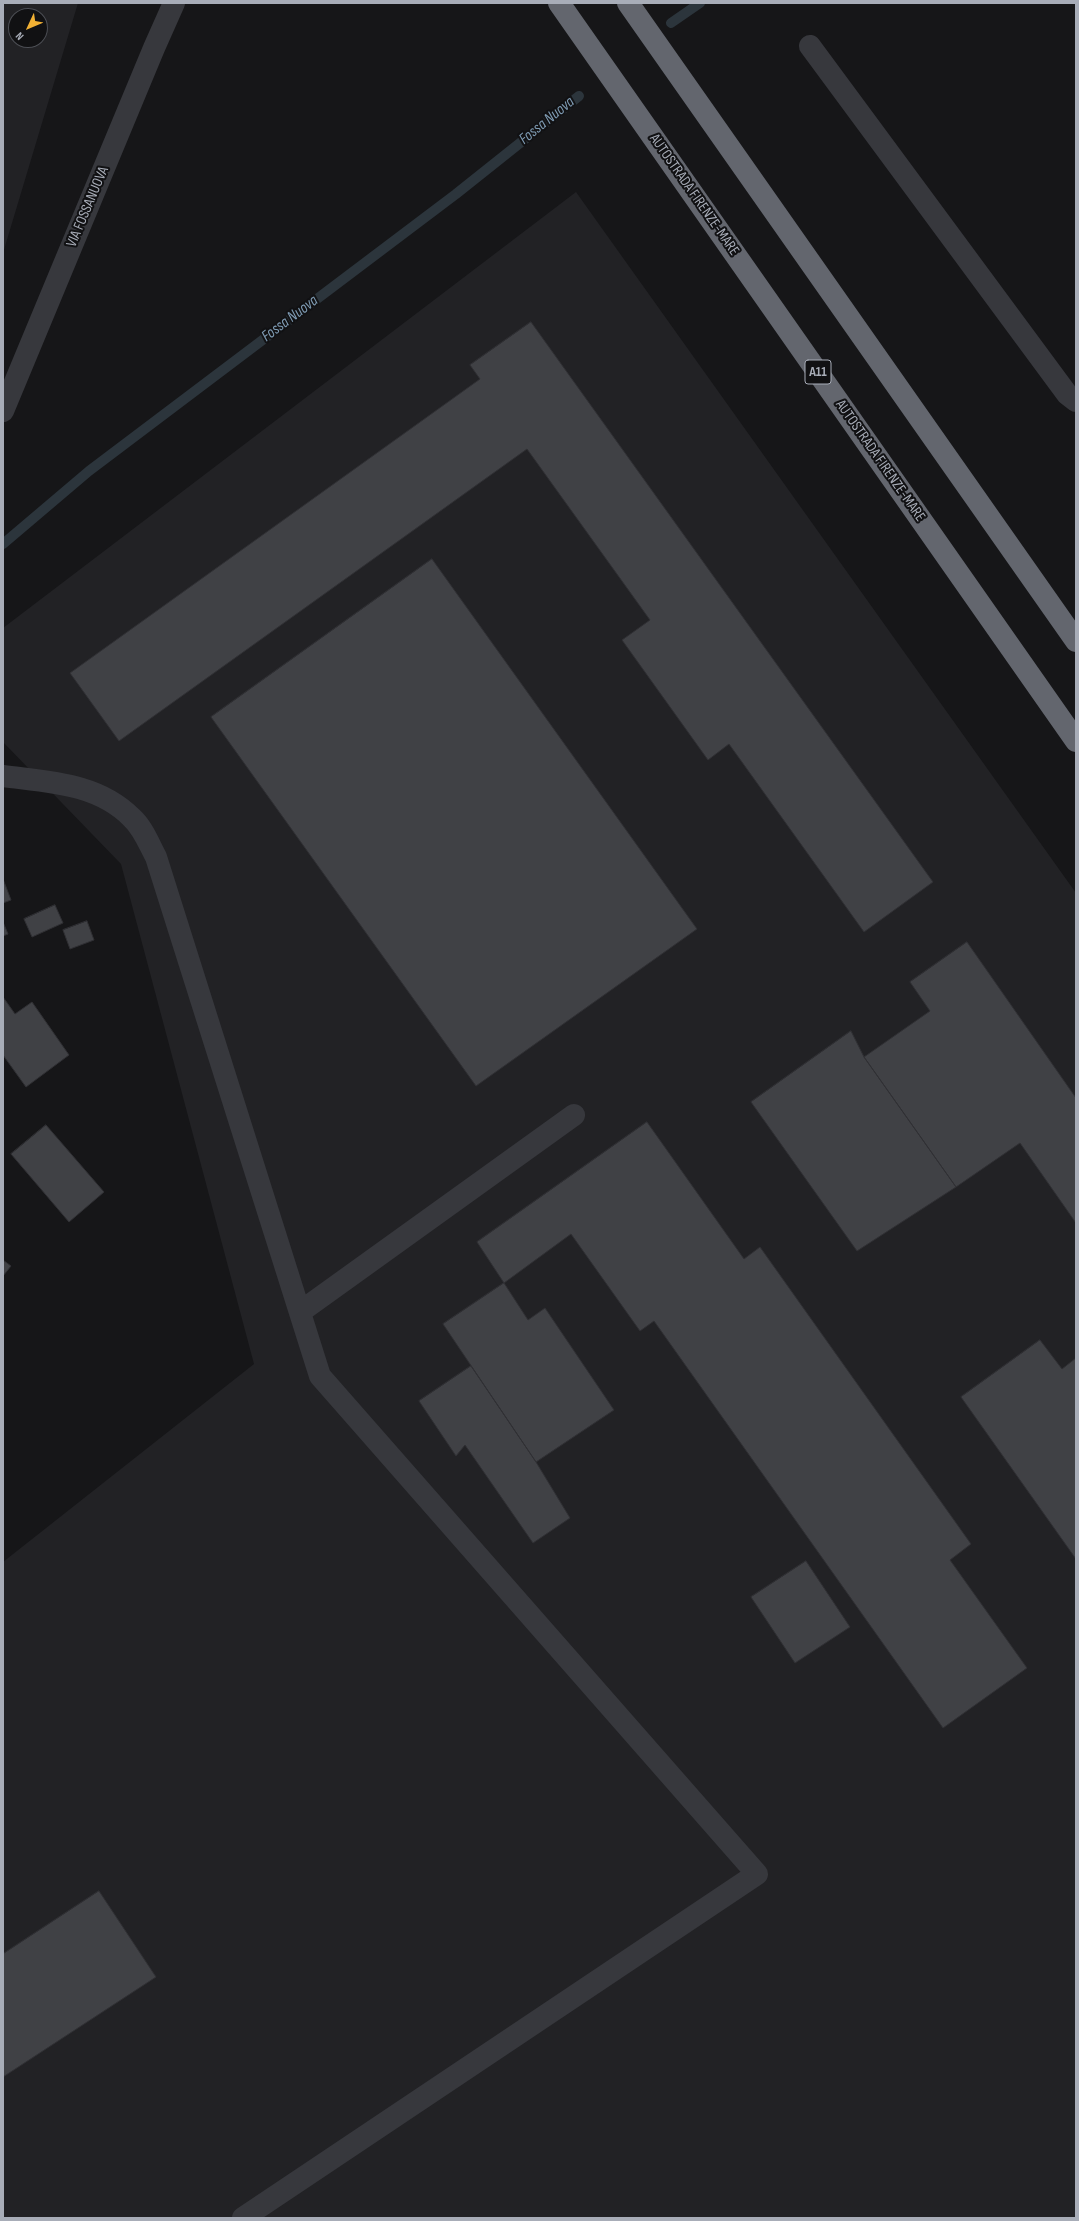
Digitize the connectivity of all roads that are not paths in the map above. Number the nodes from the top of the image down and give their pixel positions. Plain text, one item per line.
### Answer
1 (174, 3) edge
2 (559, 3) edge
3 (628, 3) edge
4 (810, 46) dead end
5 (1076, 401) edge
6 (3, 411) edge
7 (1076, 641) edge
8 (1076, 741) edge
9 (3, 776) edge
10 (574, 1115) dead end
11 (300, 1312) junction
12 (243, 2218) edge

1 - 6 street, VIA FOSSANUOVA
2 - 8 highway, AUTOSTRADA FIRENZE-MARE / A11
3 - 7 highway
4 - 5 street
9 - 11 street
10 - 11 street
11 - 12 street

